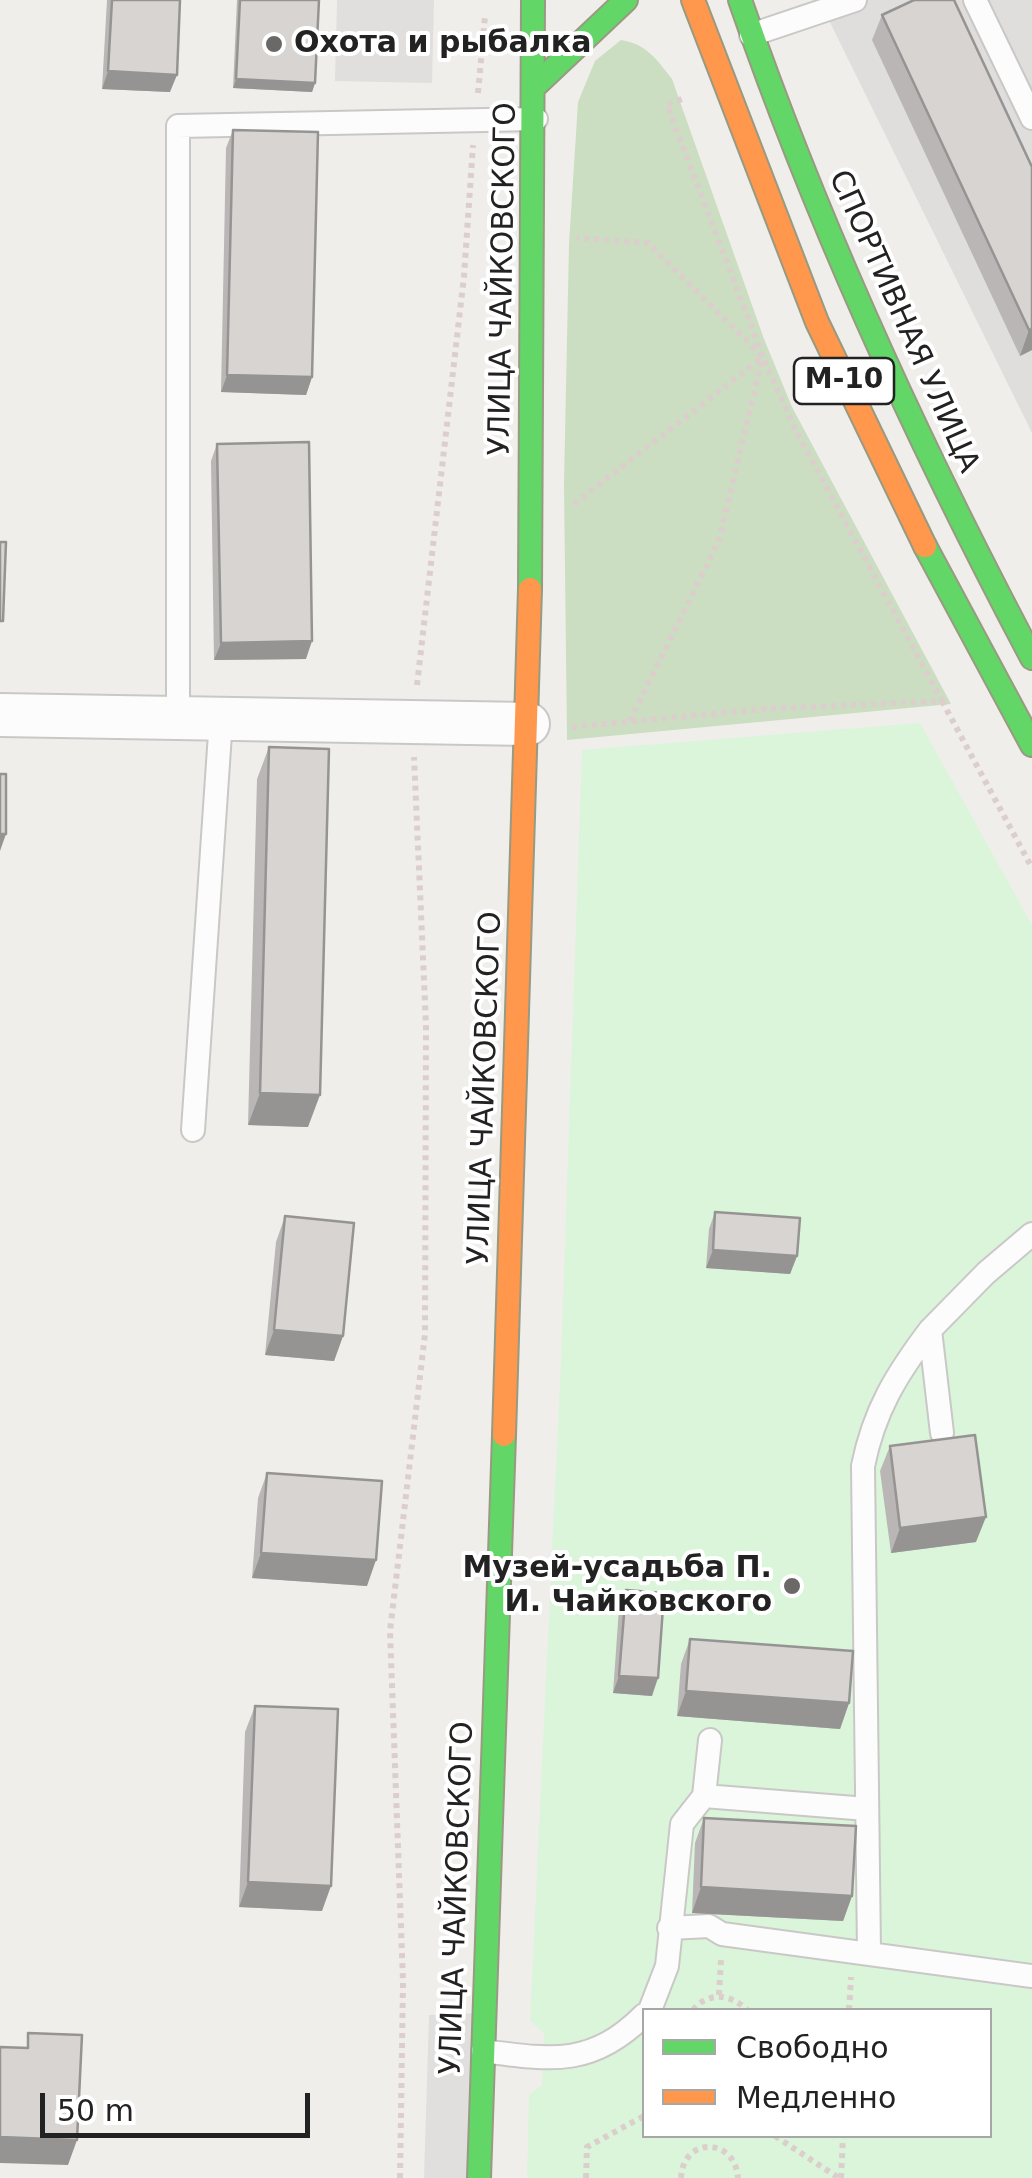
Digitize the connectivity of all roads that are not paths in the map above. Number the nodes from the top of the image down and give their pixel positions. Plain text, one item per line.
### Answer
1 (534, 0) edge
2 (626, 0) edge
3 (693, 0) edge
4 (740, 0) edge
5 (854, 0) edge
6 (975, 0) edge
7 (752, 35) junction
8 (536, 85) junction
9 (1032, 118) edge
10 (536, 119) junction
11 (1032, 658) edge
12 (0, 715) edge
13 (178, 718) junction
14 (221, 719) junction
15 (544, 726) junction
16 (1032, 745) edge
17 (193, 1130) dead end
18 (1032, 1234) edge
19 (930, 1330) junction
20 (942, 1433) dead end
21 (710, 1740) dead end
22 (704, 1796) junction
23 (867, 1810) junction
24 (669, 1928) junction
25 (869, 1951) junction
26 (1032, 1976) edge
27 (649, 2008) edge
28 (642, 2018) edge
29 (483, 2051) junction
30 (479, 2178) edge

1 - 8 main road, УЛИЦА ЧАЙКОВСКОГО
2 - 8 main road
3 - 16 main road, М-10
4 - 7 main road, СПОРТИВНАЯ УЛИЦА / М-10
5 - 7 lane
6 - 9 lane
7 - 11 main road, СПОРТИВНАЯ УЛИЦА / М-10
8 - 10 main road, УЛИЦА ЧАЙКОВСКОГО
10 - 13 lane
10 - 15 main road, УЛИЦА ЧАЙКОВСКОГО
12 - 13 street
13 - 14 street
14 - 15 street
14 - 17 lane
15 - 29 main road, УЛИЦА ЧАЙКОВСКОГО
18 - 19 lane
19 - 20 lane
19 - 23 lane
21 - 22 lane
22 - 23 lane
22 - 24 lane
23 - 25 lane
24 - 25 lane
24 - 27 lane
25 - 26 lane
28 - 29 lane
29 - 30 main road, УЛИЦА ЧАЙКОВСКОГО

